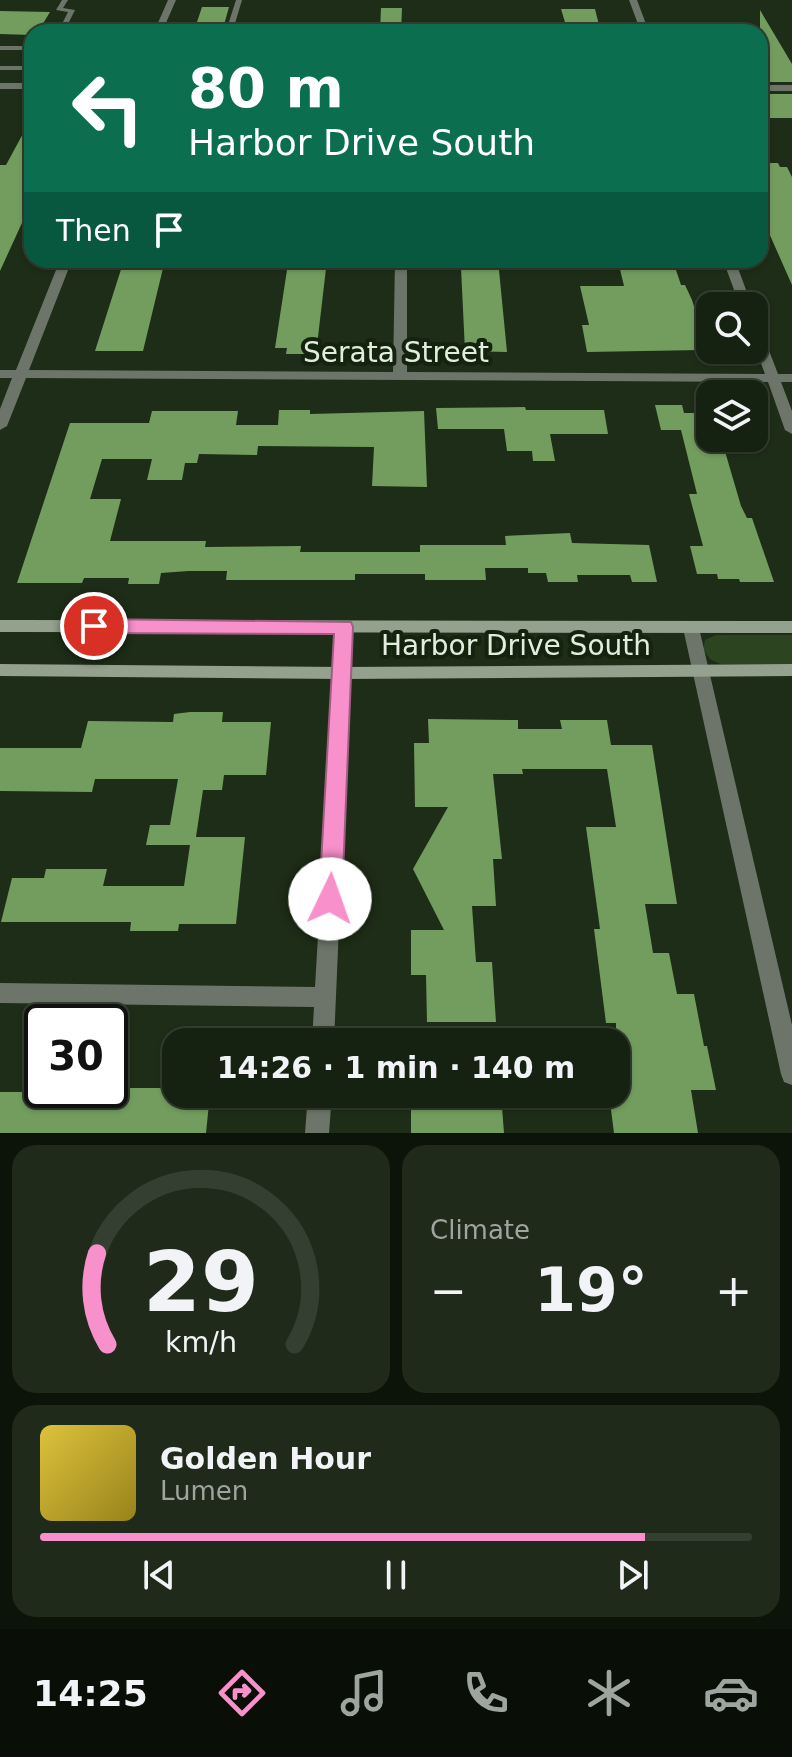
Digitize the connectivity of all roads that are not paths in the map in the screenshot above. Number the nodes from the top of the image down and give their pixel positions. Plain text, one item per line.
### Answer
1 (65, 0) edge
2 (172, 0) edge
3 (239, 0) edge
4 (633, 0) edge
5 (65, 24) edge
6 (162, 24) edge
7 (232, 24) edge
8 (642, 24) edge
9 (0, 48) edge
10 (24, 48) edge
11 (0, 68) edge
12 (24, 68) edge
13 (0, 86) edge
14 (24, 86) edge
15 (768, 88) edge
16 (792, 88) edge
17 (63, 268) edge
18 (401, 268) edge
19 (732, 268) edge
20 (741, 292) edge
21 (768, 364) edge
22 (0, 374) edge
23 (21, 374) junction
24 (400, 376) junction
25 (773, 378) junction
26 (792, 378) edge
27 (0, 426) edge
28 (792, 430) edge
29 (0, 626) edge
30 (344, 627) junction
31 (792, 627) edge
32 (691, 628) junction
33 (0, 670) edge
34 (700, 670) junction
35 (792, 670) edge
36 (342, 673) junction
37 (0, 993) edge
38 (325, 997) junction
39 (324, 1028) edge
40 (792, 1074) edge
41 (319, 1108) edge
42 (317, 1133) edge

1 - 5 lane
2 - 6 street
3 - 7 lane
4 - 8 street
9 - 10 lane
11 - 12 lane
13 - 14 street
15 - 16 street
17 - 23 street
18 - 24 street
19 - 20 street
21 - 25 street
22 - 23 street, Serata Street
23 - 24 street, Serata Street
23 - 27 street
24 - 25 street, Serata Street
25 - 26 street, Serata Street
25 - 28 street
29 - 30 street, Harbor Drive South
30 - 32 street, Harbor Drive South
30 - 36 street
31 - 32 street, Harbor Drive South
32 - 34 street
33 - 36 street, Harbor Drive South
34 - 35 street, Harbor Drive South
34 - 36 street, Harbor Drive South
34 - 40 street
36 - 38 street
37 - 38 street
38 - 39 street
41 - 42 street

